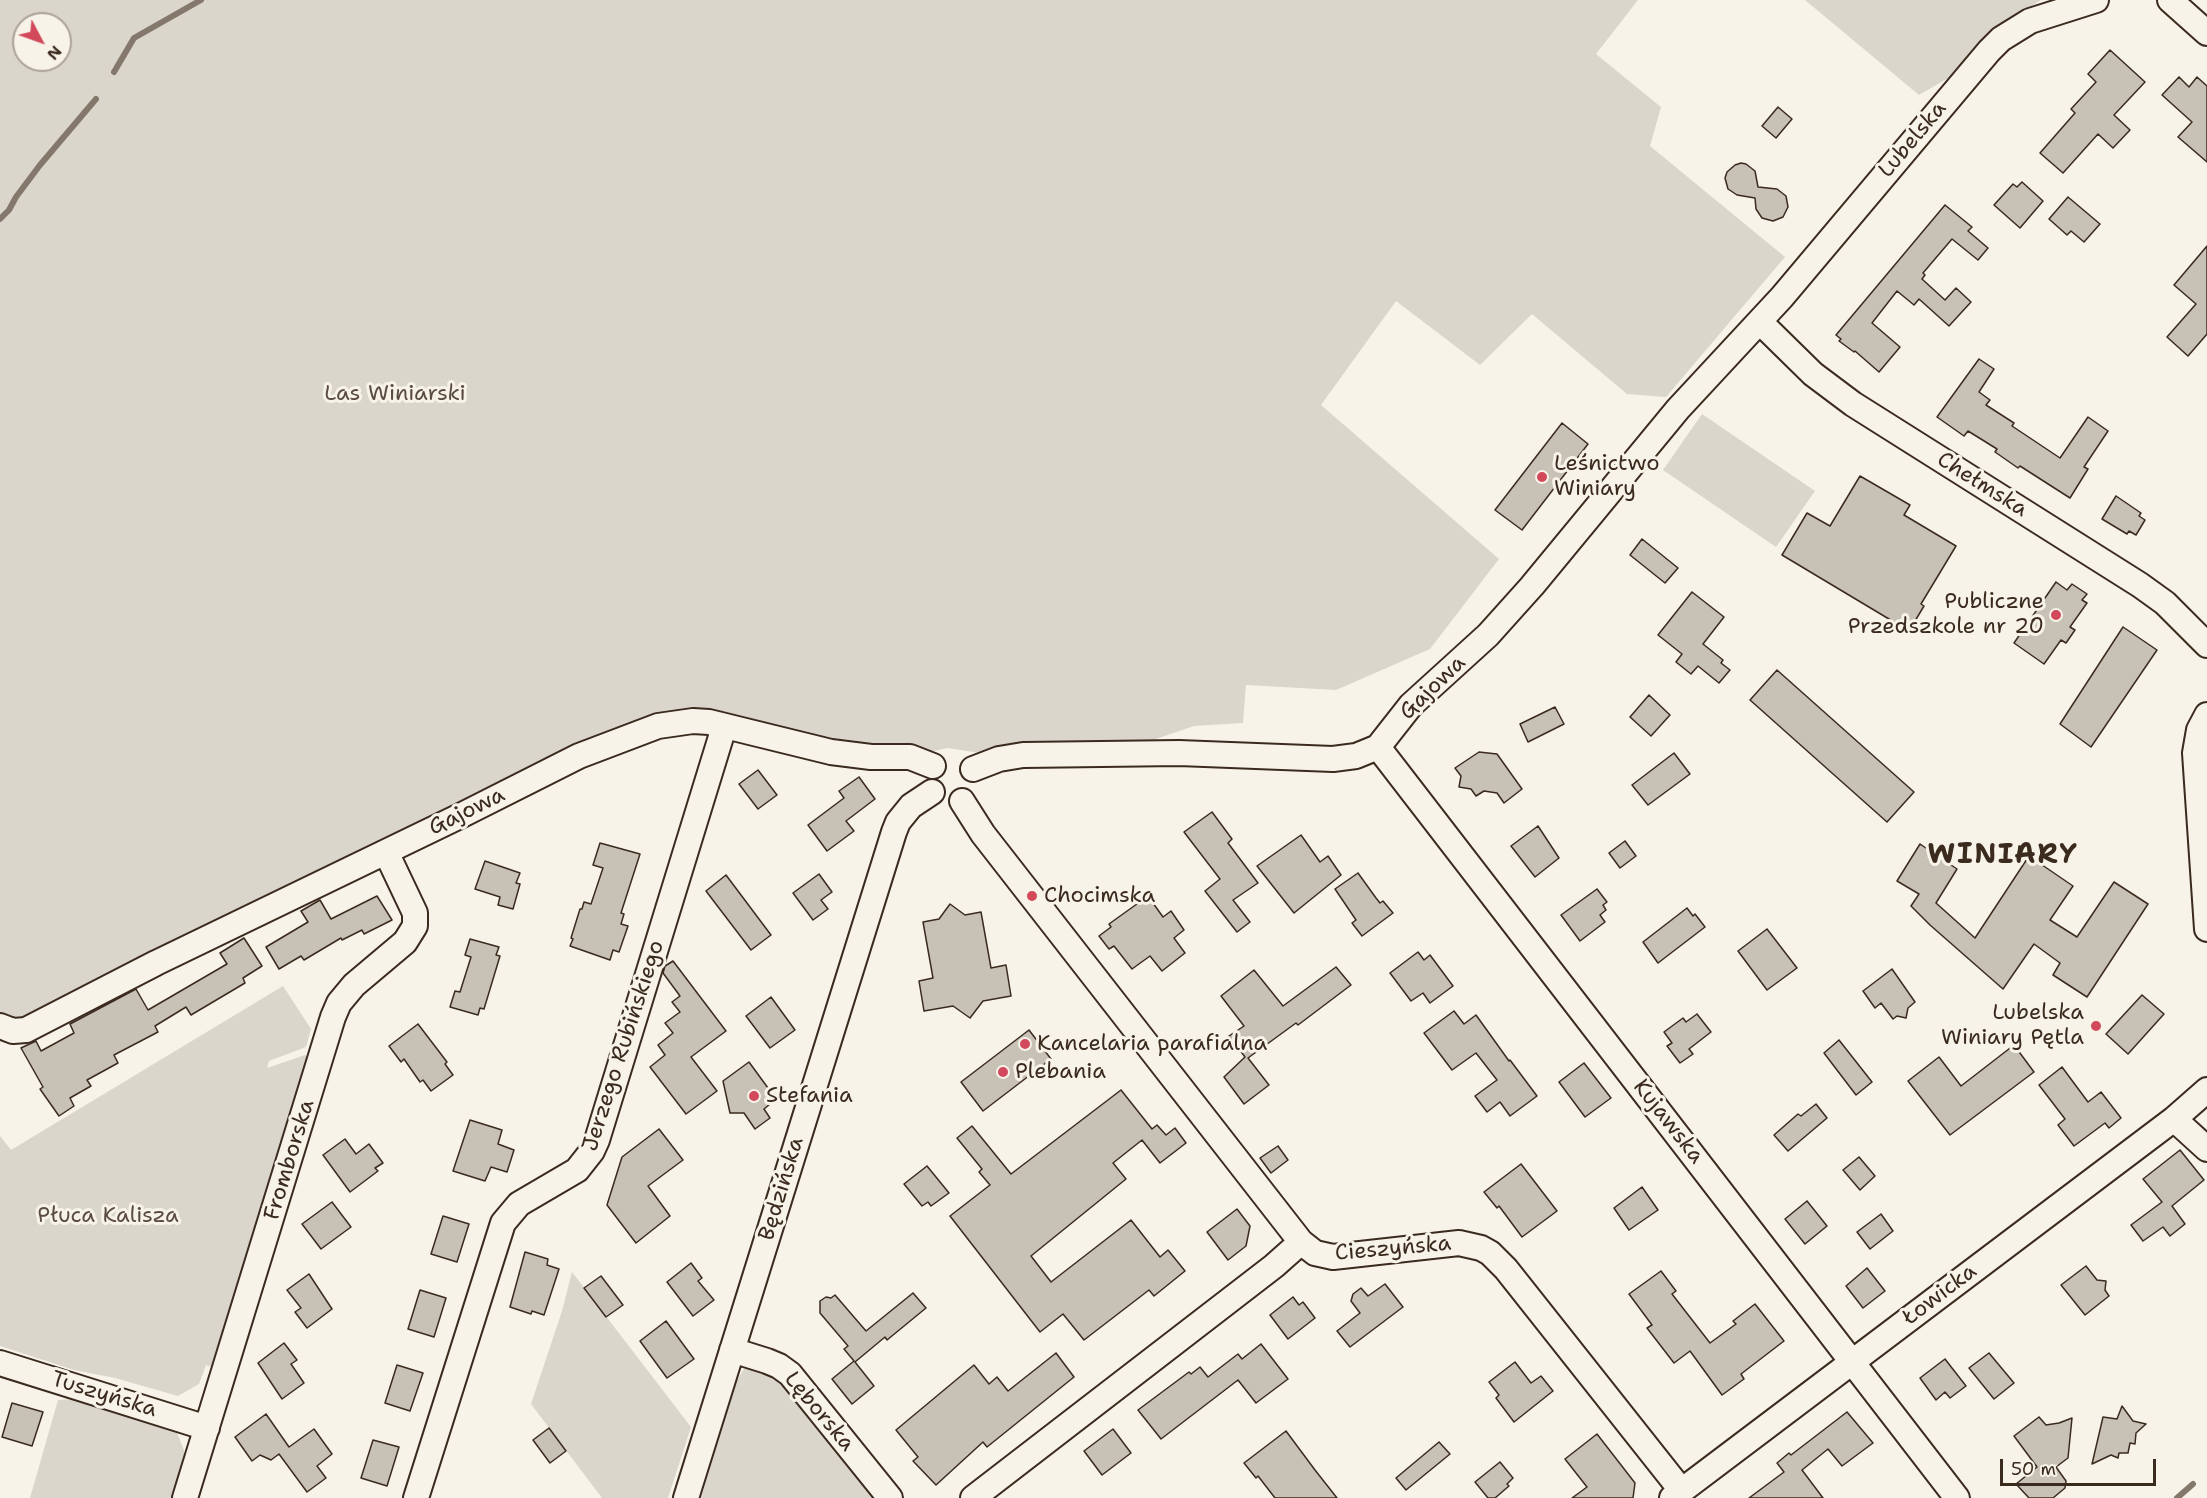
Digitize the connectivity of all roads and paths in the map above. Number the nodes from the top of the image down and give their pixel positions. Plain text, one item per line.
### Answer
1 (2096, 0) edge
2 (2170, 0) edge
3 (2207, 33) edge
4 (1760, 322) junction
5 (2207, 645) edge
6 (2207, 715) edge
7 (724, 727) junction
8 (1378, 747) junction
9 (933, 766) junction
10 (973, 769) junction
11 (932, 792) junction
12 (962, 801) junction
13 (386, 852) junction
14 (2207, 929) edge
15 (0, 1026) edge
16 (2207, 1090) edge
17 (2174, 1119) junction
18 (2207, 1149) edge
19 (1301, 1242) junction
20 (732, 1350) junction
21 (1852, 1361) junction
22 (0, 1363) edge
23 (207, 1428) junction
24 (1676, 1494) edge
25 (185, 1498) edge
26 (416, 1498) edge
27 (686, 1498) edge
28 (890, 1498) edge
29 (973, 1498) edge
30 (1958, 1498) edge

1 - 4 street, Lubelska
2 - 3 street
4 - 5 street, Chełmska
4 - 8 street, Gajowa
6 - 14 street
7 - 9 street, Gajowa
7 - 13 street, Gajowa
7 - 26 street, Jerzego Rubińskiego
8 - 10 street
8 - 21 street, Kujawska
9 - 10 street
9 - 11 street
10 - 12 street
11 - 12 street
11 - 20 street, Będzińska
12 - 19 street
13 - 15 street, Gajowa
13 - 23 street, Fromborska
16 - 17 street, Łowicka
17 - 18 street
17 - 21 street, Łowicka
19 - 24 street, Cieszyńska
19 - 29 street, Cieszyńska
20 - 27 street, Będzińska
20 - 28 street, Lęborska
21 - 24 street, Łowicka
21 - 30 street, Kujawska
22 - 23 street, Tuszyńska
23 - 25 street, Fromborska

